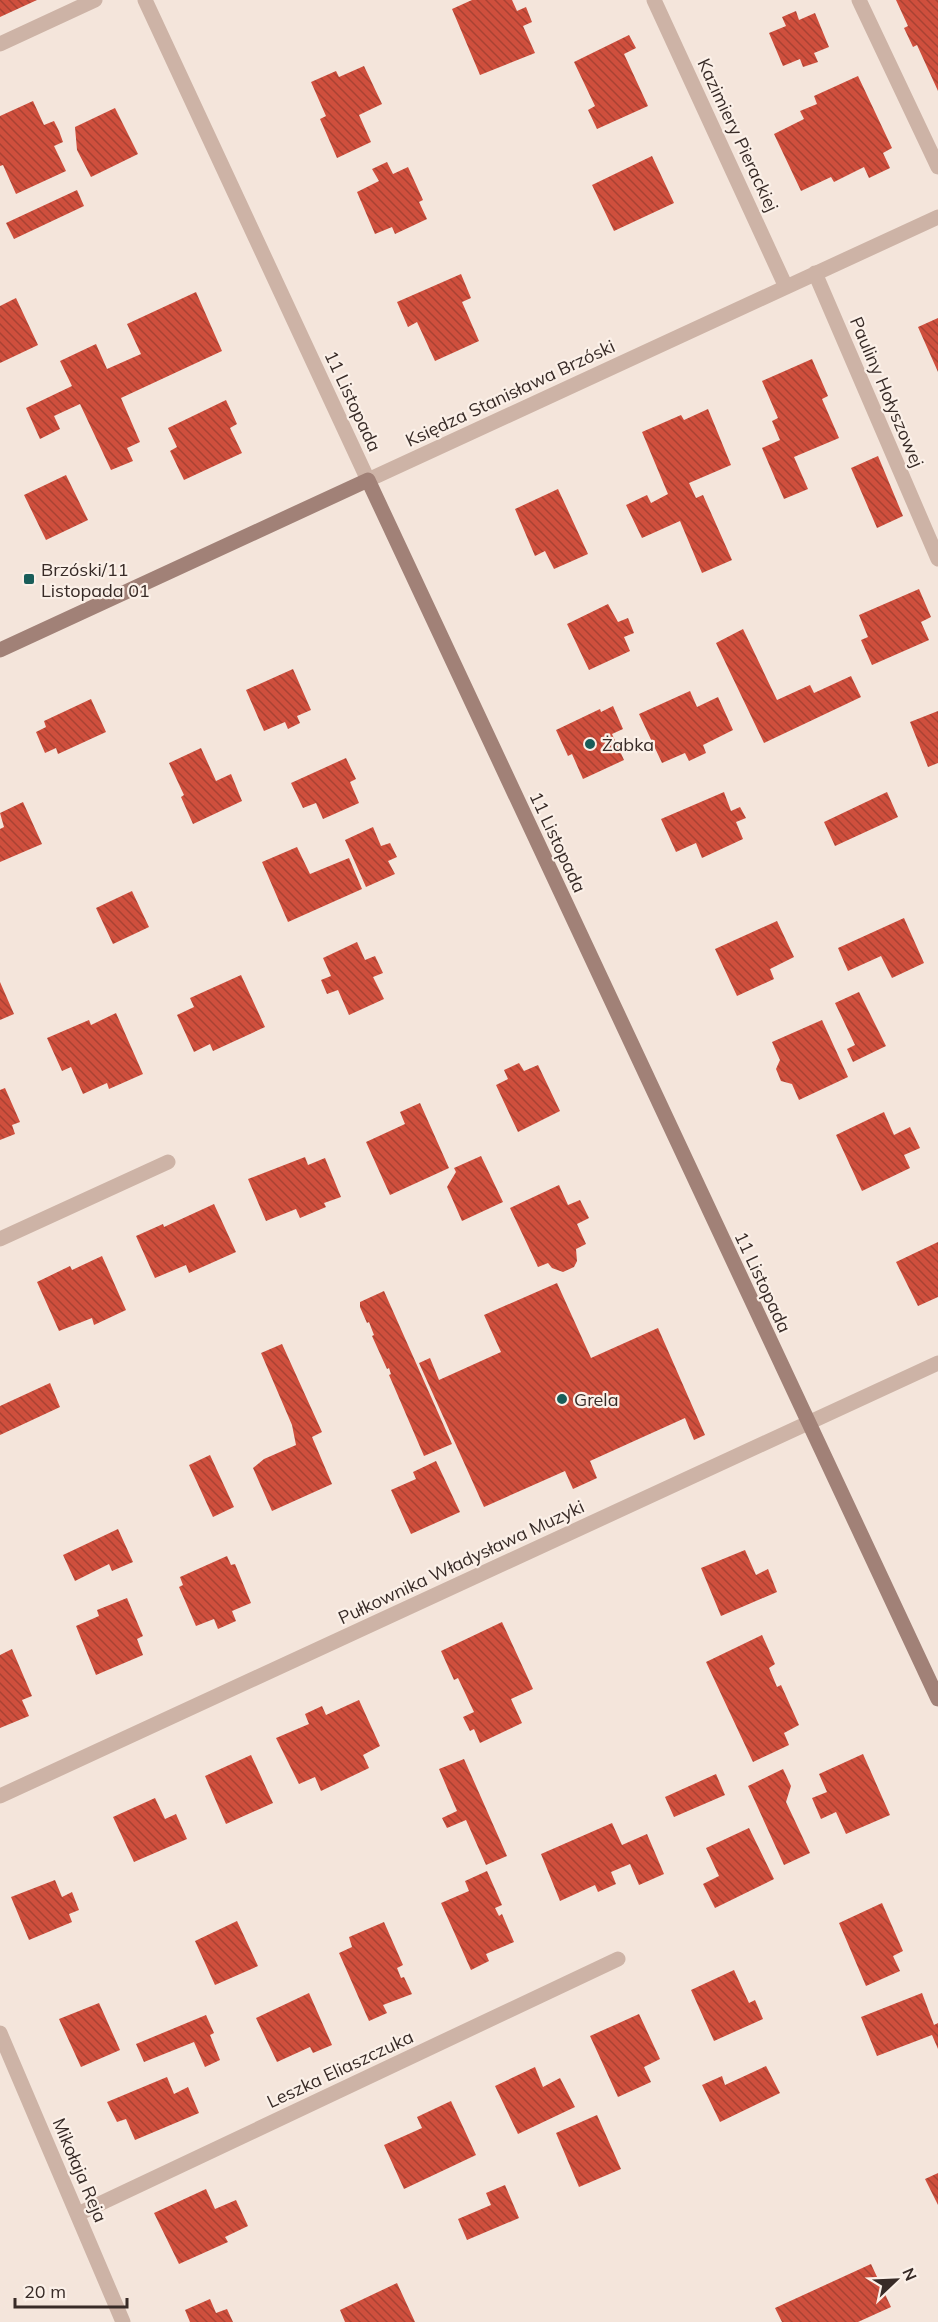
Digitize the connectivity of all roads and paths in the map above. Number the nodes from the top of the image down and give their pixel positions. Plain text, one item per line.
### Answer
1 (95, 0) edge
2 (145, 0) edge
3 (654, 0) edge
4 (859, 0) edge
5 (0, 44) edge
6 (933, 143) edge
7 (938, 167) edge
8 (938, 217) edge
9 (815, 273) junction
10 (786, 287) junction
11 (368, 480) junction
12 (938, 559) edge
13 (0, 650) edge
14 (168, 1162) dead end
15 (0, 1239) edge
16 (938, 1363) edge
17 (808, 1423) junction
18 (938, 1699) edge
19 (0, 1796) edge
20 (618, 1959) dead end
21 (0, 2033) edge
22 (78, 2214) junction
23 (123, 2322) edge

1 - 5 street
2 - 11 street, 11 Listopada
3 - 10 street, Kazimiery Pierackiej
4 - 6 street
6 - 7 street
8 - 9 street, Księdza Stanisława Brzóski
9 - 10 street, Księdza Stanisława Brzóski
9 - 12 street, Pauliny Hołyszowej
10 - 11 street, Księdza Stanisława Brzóski
11 - 13 main road, Księdza Stanisława Brzóski
11 - 17 main road, 11 Listopada
14 - 15 street
16 - 17 street, Pułkownika Władysława Muzyki
17 - 18 main road, 11 Listopada
17 - 19 street, Pułkownika Władysława Muzyki
20 - 22 street, Leszka Eliaszczuka
21 - 22 street, Mikołaja Reja
22 - 23 street, Mikołaja Reja

